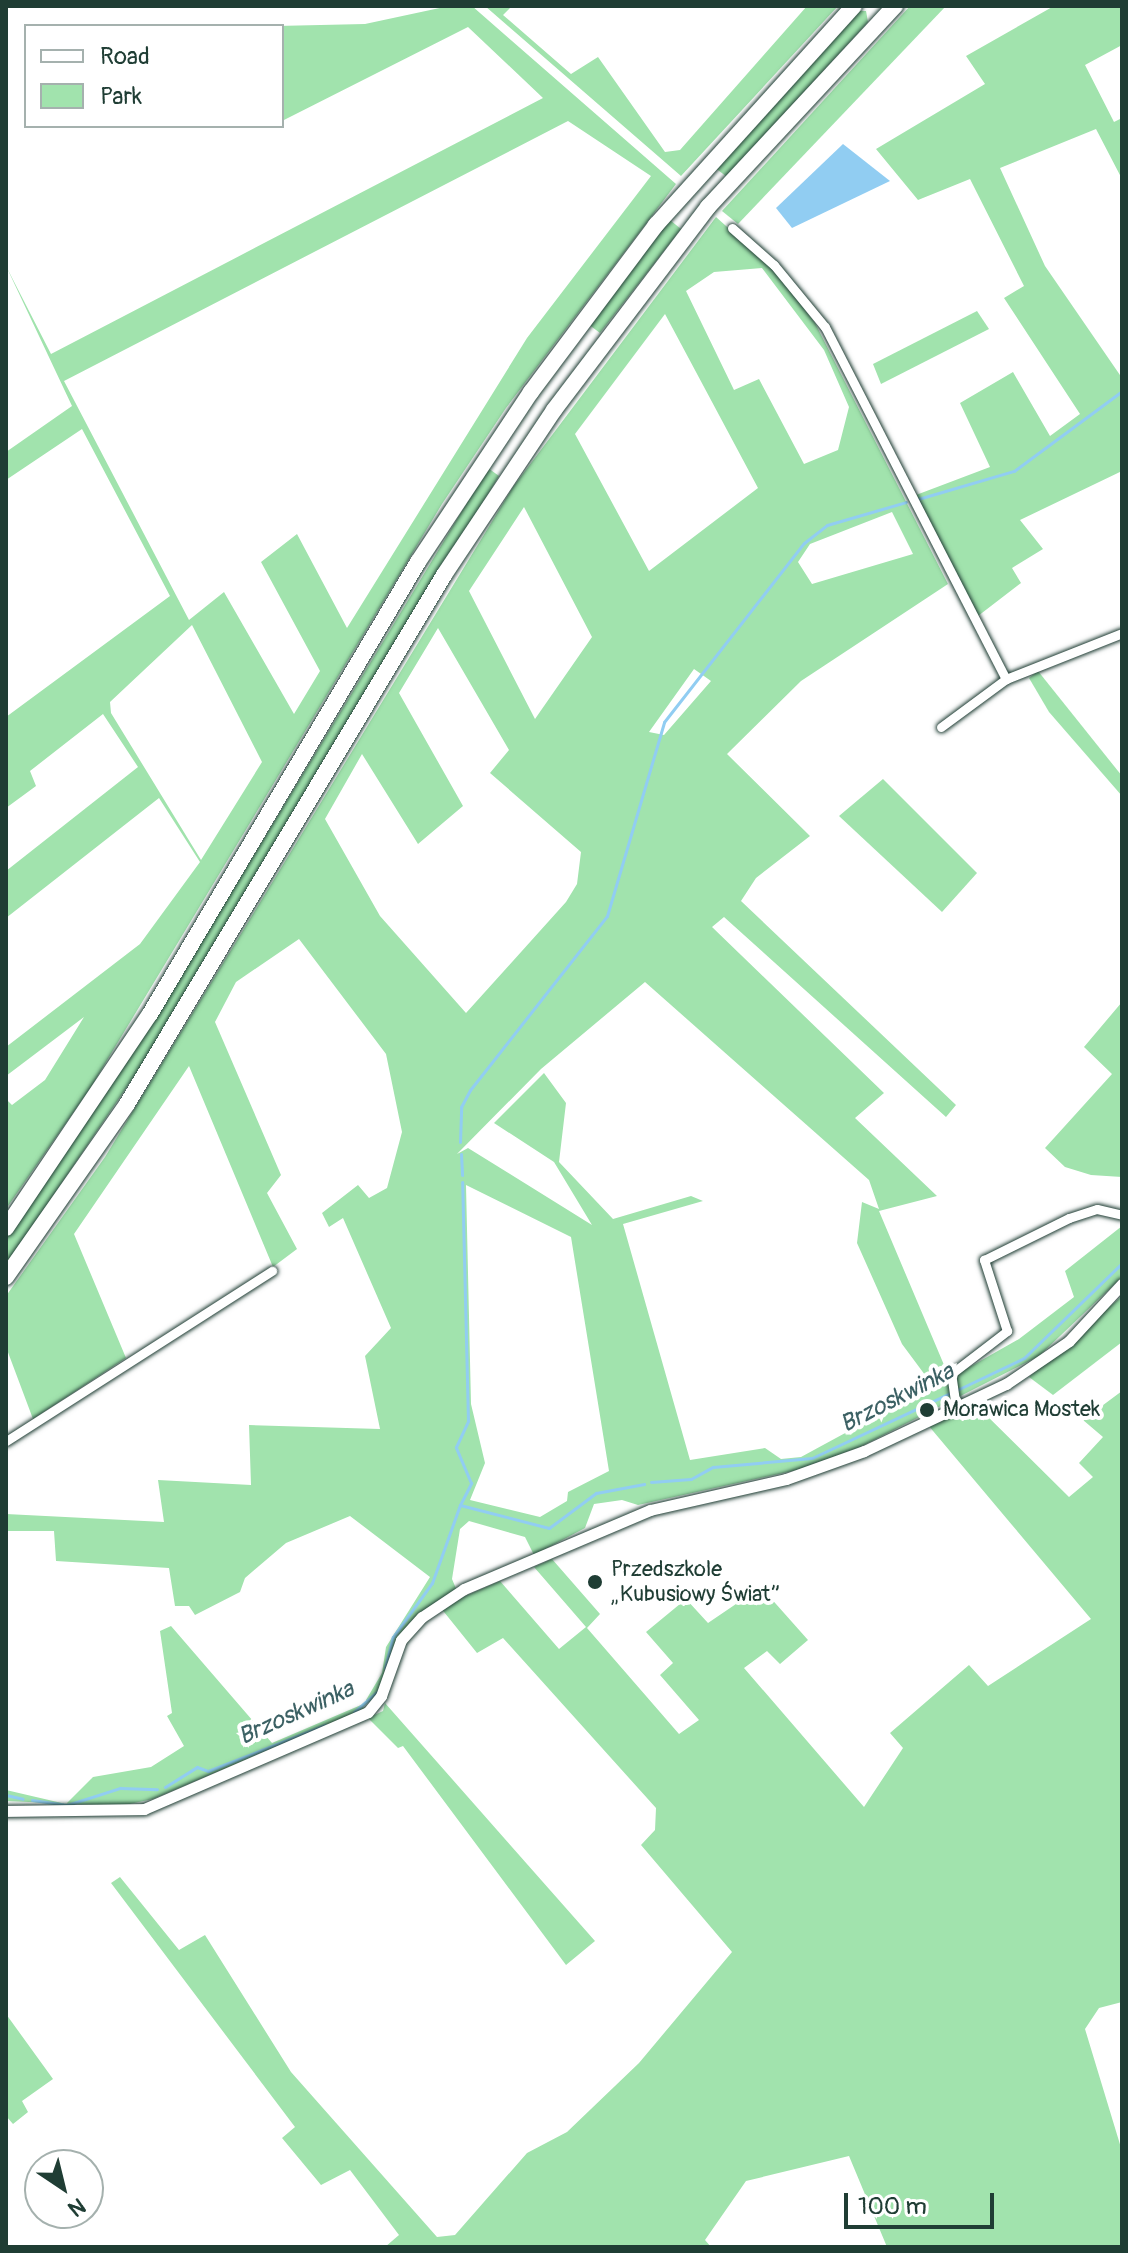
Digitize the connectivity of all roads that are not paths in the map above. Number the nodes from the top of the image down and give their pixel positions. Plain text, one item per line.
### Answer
1 (854, 6) edge
2 (895, 6) edge
3 (732, 228) dead end
4 (1122, 633) edge
5 (1006, 679) junction
6 (941, 727) dead end
7 (1122, 1215) edge
8 (6, 1228) edge
9 (272, 1271) dead end
10 (6, 1277) edge
11 (1122, 1284) edge
12 (954, 1402) junction
13 (6, 1441) edge
14 (6, 1811) edge

1 - 8 highway
2 - 10 highway
3 - 5 street
4 - 5 street
5 - 6 street
7 - 12 street
9 - 13 street
11 - 12 street
12 - 14 street

